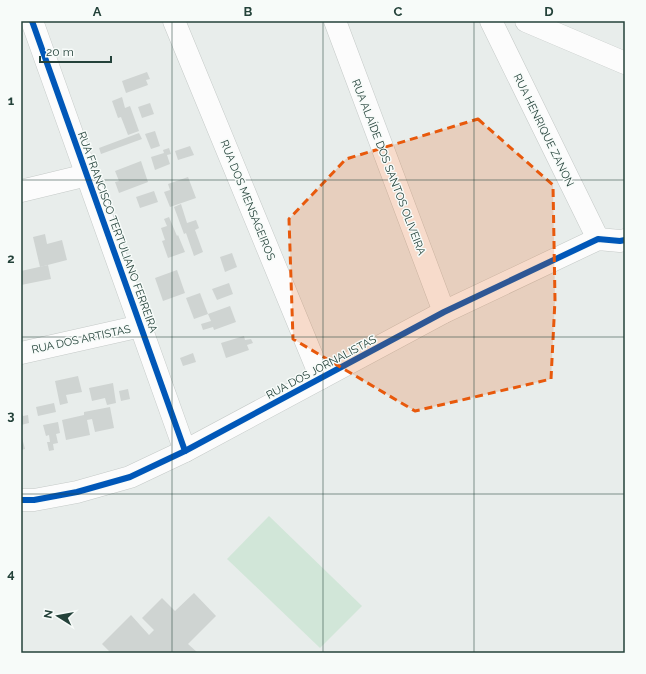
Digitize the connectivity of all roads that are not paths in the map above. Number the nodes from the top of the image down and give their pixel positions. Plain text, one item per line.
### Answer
1 (174, 21) edge
2 (334, 21) edge
3 (491, 21) edge
4 (526, 21) edge
5 (30, 35) edge
6 (625, 64) edge
7 (87, 175) junction
8 (21, 191) edge
9 (598, 240) junction
10 (623, 244) edge
11 (444, 312) junction
12 (141, 326) junction
13 (21, 353) edge
14 (321, 378) junction
15 (185, 451) junction
16 (21, 500) edge

1 - 14 street, RUA DOS MENSAGEIROS
2 - 11 street, RUA ALAÍDE DOS SANTOS OLIVEIRA
3 - 9 street, RUA HENRIQUE ZANON
4 - 6 street
5 - 7 street, RUA FRANCISCO TERTULIANO FERREIRA
7 - 8 street
7 - 12 street, RUA FRANCISCO TERTULIANO FERREIRA
9 - 10 street, RUA DOS JORNALISTAS
9 - 11 street, RUA DOS JORNALISTAS
11 - 14 street, RUA DOS JORNALISTAS
12 - 13 street, RUA DOS ARTISTAS
12 - 15 street, RUA FRANCISCO TERTULIANO FERREIRA
14 - 15 street, RUA DOS JORNALISTAS
15 - 16 street, RUA DOS JORNALISTAS

